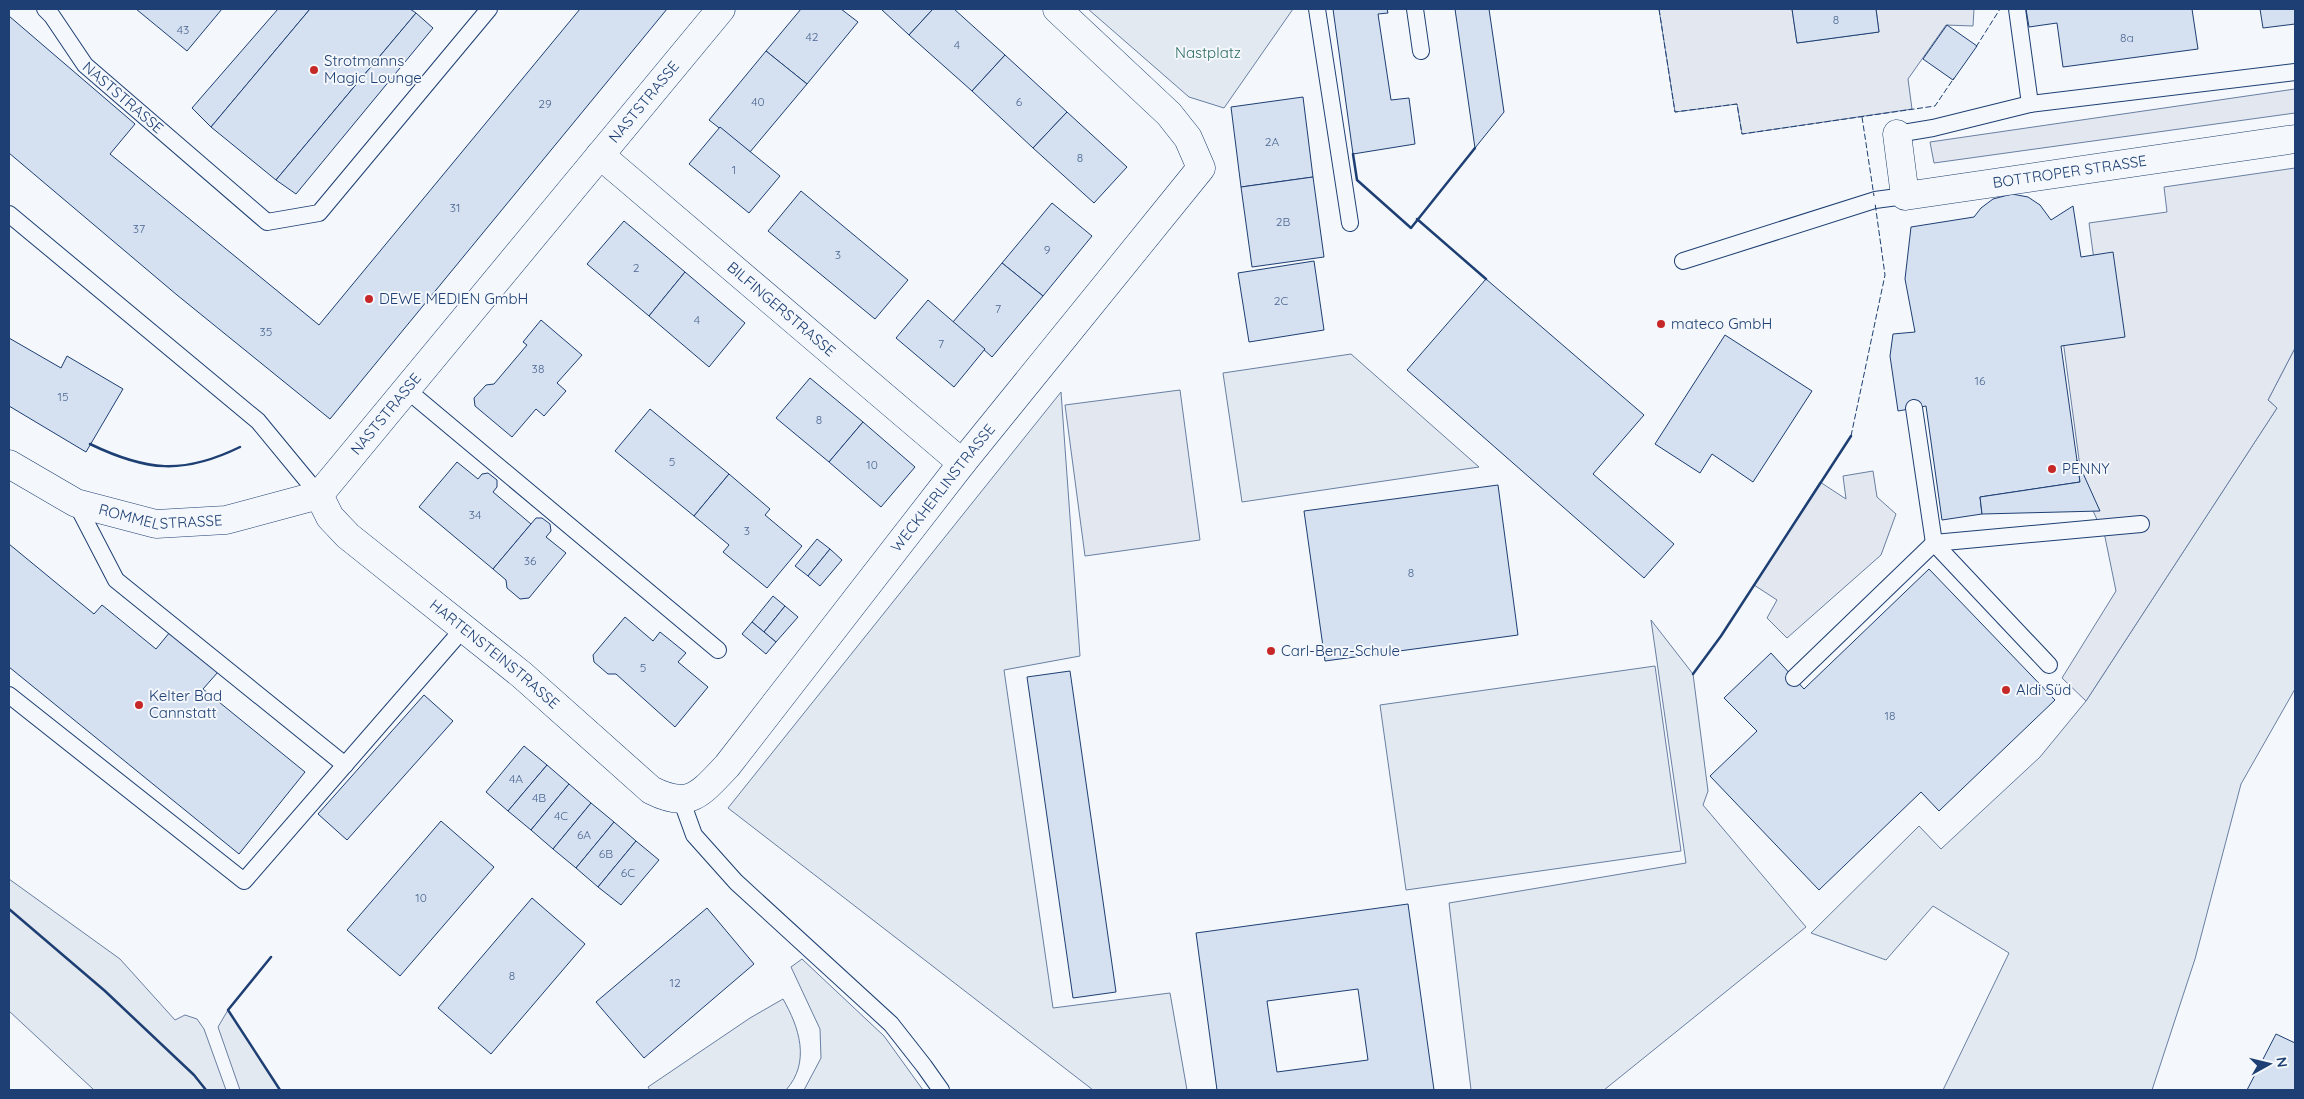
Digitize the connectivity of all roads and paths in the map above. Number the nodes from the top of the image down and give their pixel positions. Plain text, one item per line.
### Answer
1 (45, 9) edge
2 (489, 9) edge
3 (721, 9) edge
4 (1057, 9) edge
5 (1317, 9) edge
6 (1415, 9) edge
7 (2017, 9) edge
8 (1421, 51) dead end
9 (2295, 72) edge
10 (2030, 104) junction
11 (1897, 134) joint
12 (2295, 140) edge
13 (600, 155) junction
14 (1905, 196) junction
15 (9, 214) edge
16 (1350, 222) dead end
17 (1683, 261) dead end
18 (406, 390) junction
19 (1914, 408) dead end
20 (962, 463) junction
21 (9, 464) edge
22 (320, 496) junction
23 (76, 503) junction
24 (2141, 524) dead end
25 (1934, 542) junction
26 (463, 629) junction
27 (718, 650) dead end
28 (2049, 665) dead end
29 (1794, 678) dead end
30 (9, 695) edge
31 (344, 765) junction
32 (681, 799) junction
33 (940, 1090) edge

1 - 2 lane, NASTSTRASSE
3 - 13 street, NASTSTRASSE
4 - 20 street, WECKHERLINSTRASSE
5 - 16 lane
6 - 8 lane
7 - 10 lane
9 - 10 lane
10 - 11 lane
11 - 14 street
12 - 14 street, BOTTROPER STRASSE
13 - 18 street, NASTSTRASSE
13 - 20 street, BILFINGERSTRASSE
14 - 17 lane
15 - 22 lane
18 - 22 street, NASTSTRASSE
18 - 27 lane
19 - 25 lane
20 - 32 street, WECKHERLINSTRASSE
21 - 23 street, ROMMELSTRASSE
22 - 23 street, ROMMELSTRASSE
22 - 26 street, HARTENSTEINSTRASSE
23 - 31 lane
24 - 25 lane
25 - 28 lane
25 - 29 lane
26 - 31 lane
26 - 32 street, HARTENSTEINSTRASSE
30 - 31 lane
32 - 33 lane

